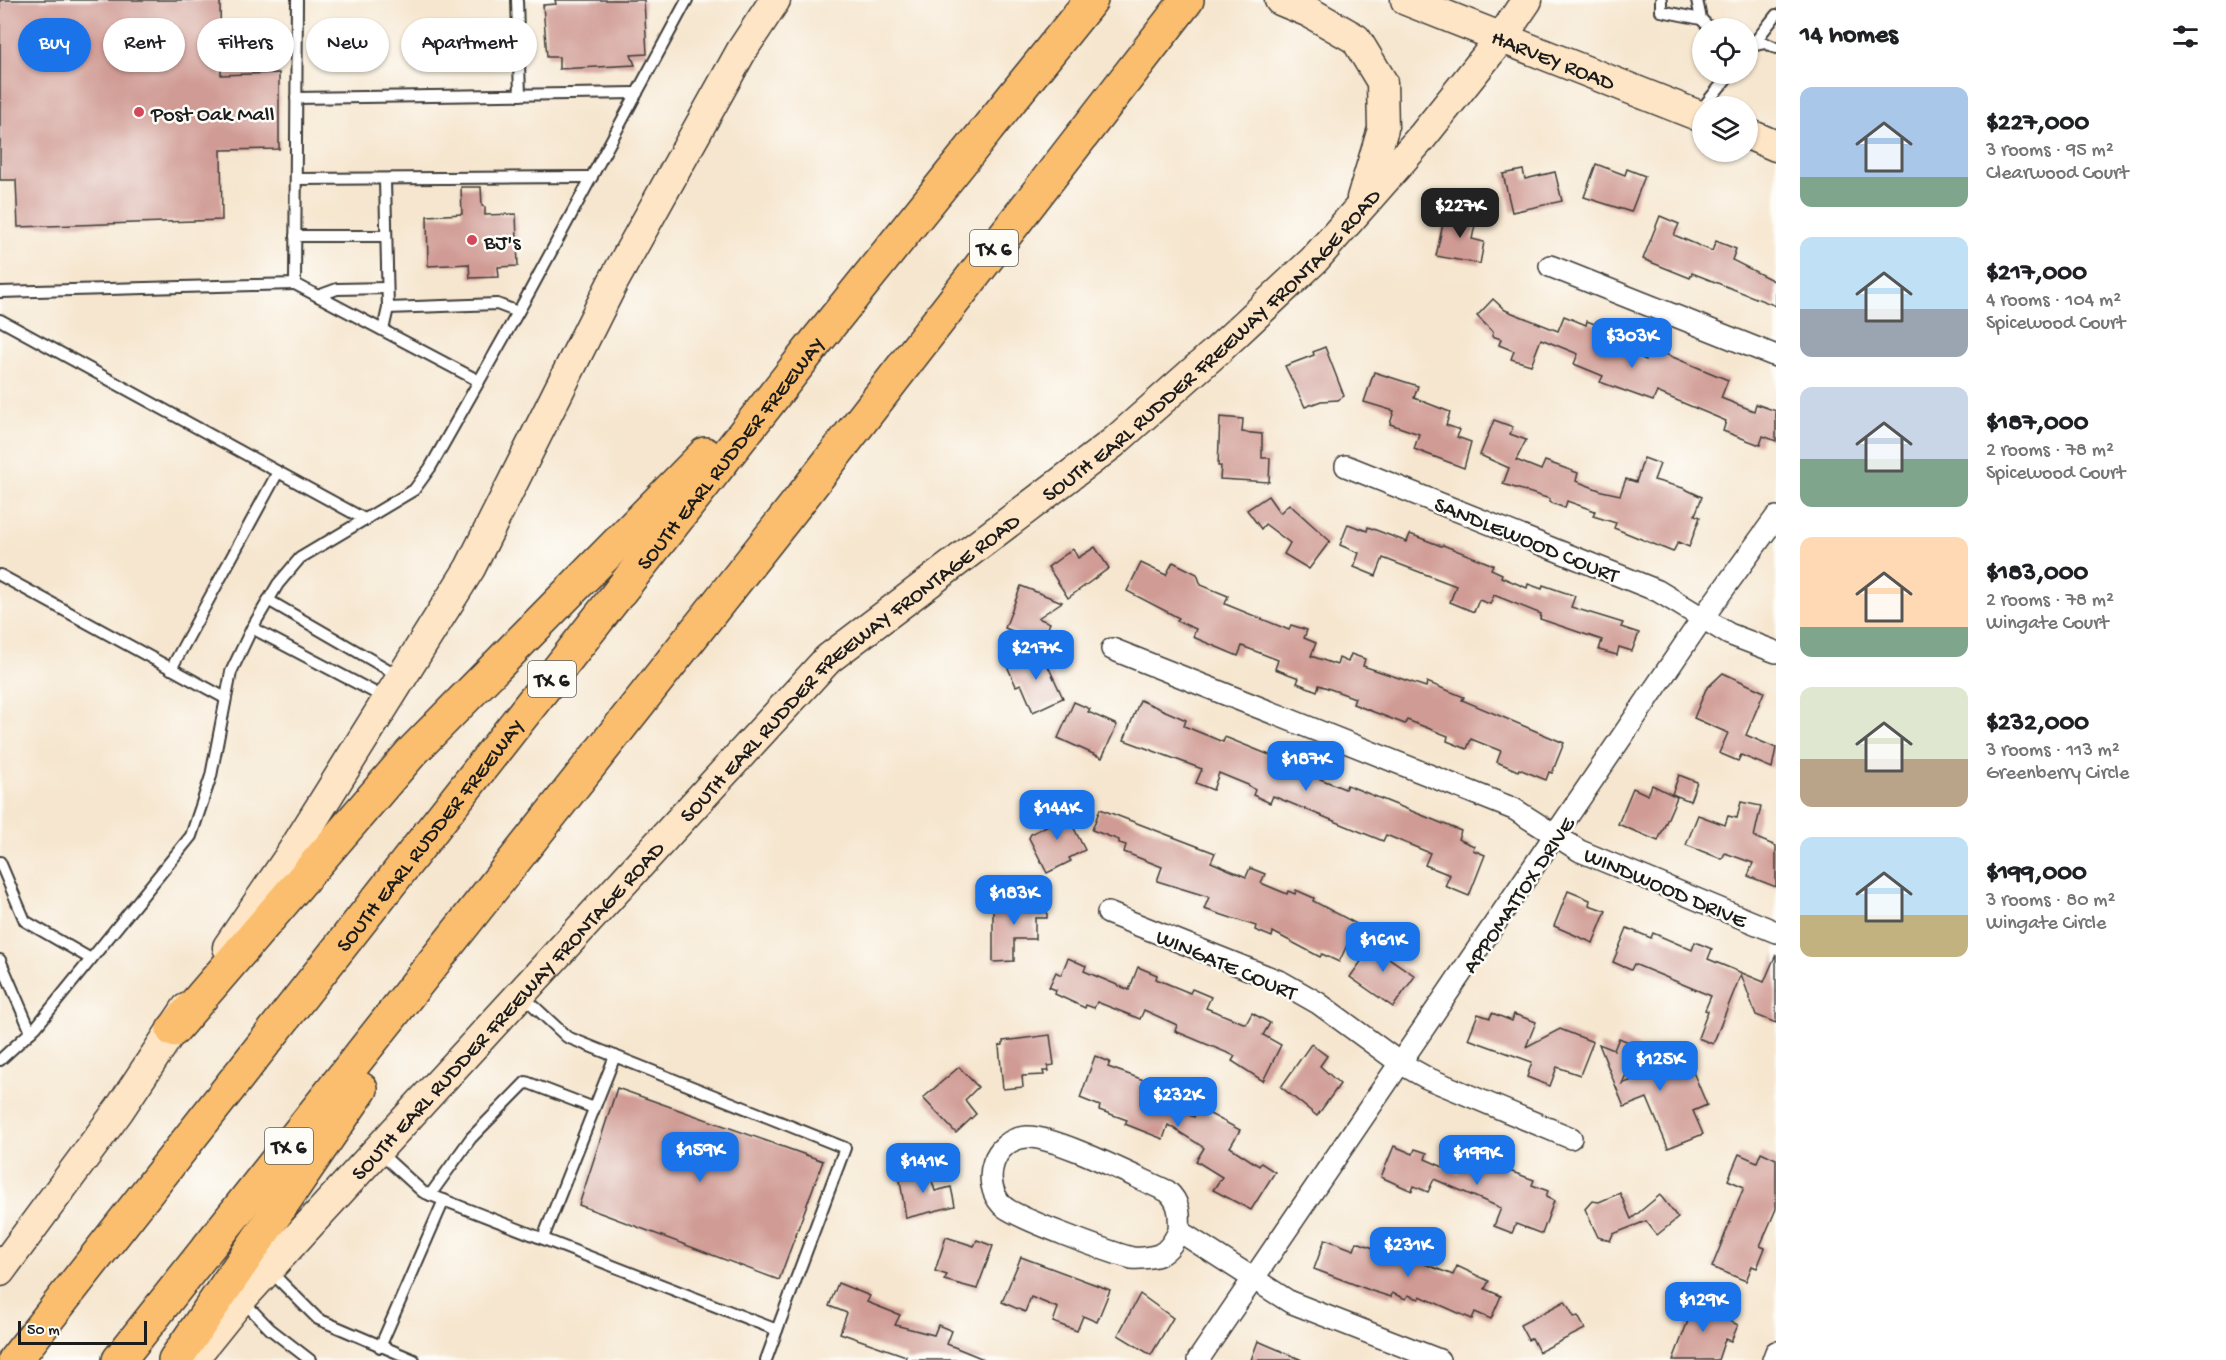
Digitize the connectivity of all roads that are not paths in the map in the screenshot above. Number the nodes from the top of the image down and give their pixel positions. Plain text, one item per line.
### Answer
1 (297, 0) edge
2 (517, 0) edge
3 (687, 0) edge
4 (775, 0) edge
5 (1091, 0) edge
6 (1187, 0) edge
7 (1280, 0) edge
8 (1406, 0) edge
9 (1527, 0) edge
10 (1661, 0) edge
11 (1697, 0) edge
12 (1776, 15) edge
13 (1696, 18) edge
14 (1701, 18) edge
15 (1502, 38) junction
16 (1758, 38) edge
17 (1758, 46) edge
18 (1776, 48) edge
19 (637, 93) junction
20 (520, 95) junction
21 (296, 98) junction
22 (1692, 108) edge
23 (1758, 138) edge
24 (1776, 146) edge
25 (592, 177) junction
26 (296, 179) junction
27 (385, 180) junction
28 (1358, 210) junction
29 (295, 236) junction
30 (386, 236) junction
31 (1551, 266) dead end
32 (295, 284) junction
33 (387, 288) junction
34 (0, 292) edge
35 (318, 296) junction
36 (388, 308) junction
37 (519, 312) junction
38 (0, 320) edge
39 (383, 330) junction
40 (816, 342) junction
41 (1776, 356) edge
42 (479, 381) junction
43 (1346, 466) dead end
44 (278, 472) junction
45 (1776, 517) edge
46 (366, 520) junction
47 (0, 575) edge
48 (268, 600) junction
49 (1704, 616) junction
50 (252, 628) junction
51 (1112, 649) dead end
52 (1776, 652) edge
53 (171, 669) junction
54 (394, 688) junction
55 (225, 698) junction
56 (1557, 836) junction
57 (0, 862) edge
58 (1108, 913) dead end
59 (1776, 932) edge
60 (459, 933) junction
61 (91, 959) junction
62 (0, 960) edge
63 (522, 995) junction
64 (173, 1030) junction
65 (31, 1032) junction
66 (615, 1056) junction
67 (0, 1060) edge
68 (1401, 1063) junction
69 (594, 1108) junction
70 (1571, 1138) dead end
71 (378, 1151) junction
72 (430, 1195) junction
73 (444, 1200) junction
74 (1179, 1231) junction
75 (543, 1239) junction
76 (9, 1243) edge
77 (268, 1270) junction
78 (0, 1271) edge
79 (1252, 1280) junction
80 (241, 1299) junction
81 (777, 1330) junction
82 (380, 1347) junction
83 (1776, 1352) edge
84 (15, 1360) edge
85 (119, 1360) edge
86 (175, 1360) edge
87 (192, 1360) edge
88 (310, 1360) edge
89 (414, 1360) edge
90 (766, 1360) edge
91 (1198, 1360) edge
92 (1439, 1360) edge
93 (1773, 1360) edge

1 - 21 lane
2 - 20 lane
3 - 19 lane
4 - 54 main road
5 - 40 highway, SOUTH EARL RUDDER FREEWAY / TX 6
6 - 60 highway, TX 6
7 - 28 main road
8 - 15 main road, HARVEY ROAD
9 - 15 main road, SOUTH EARL RUDDER FREEWAY FRONTAGE ROAD
10 - 13 lane
11 - 14 lane
12 - 16 lane
15 - 22 main road, HARVEY ROAD
15 - 28 main road, SOUTH EARL RUDDER FREEWAY FRONTAGE ROAD
17 - 18 lane
19 - 20 lane
19 - 25 lane
20 - 21 lane
21 - 26 lane
23 - 24 main road
25 - 27 lane
25 - 37 lane
26 - 27 lane
26 - 29 lane
27 - 30 lane
28 - 63 main road, SOUTH EARL RUDDER FREEWAY FRONTAGE ROAD
29 - 30 lane
29 - 32 lane
30 - 33 lane
31 - 41 street
32 - 34 lane
32 - 35 lane
33 - 35 lane
33 - 36 lane
35 - 39 lane
36 - 37 lane
36 - 39 lane
37 - 42 lane
38 - 44 lane
39 - 42 lane
40 - 64 highway
40 - 84 highway, SOUTH EARL RUDDER FREEWAY / TX 6
42 - 46 lane
43 - 49 street, SANDLEWOOD COURT
44 - 46 lane
44 - 53 lane
45 - 49 street, APPOMATTOX DRIVE
46 - 48 lane
47 - 53 lane
48 - 50 lane
48 - 54 lane
49 - 52 street, SANDLEWOOD COURT
49 - 56 street, APPOMATTOX DRIVE
50 - 54 lane
50 - 55 lane
51 - 56 street, WINDWOOD DRIVE
53 - 55 lane
54 - 64 main road
55 - 61 lane
56 - 59 street, WINDWOOD DRIVE
56 - 68 street, APPOMATTOX DRIVE
57 - 61 lane
58 - 68 street, WINGATE COURT
60 - 85 highway, TX 6
60 - 86 highway
61 - 65 lane
62 - 65 lane
63 - 66 lane
63 - 71 main road, SOUTH EARL RUDDER FREEWAY FRONTAGE ROAD
64 - 76 main road
65 - 67 lane
66 - 69 lane
66 - 81 lane
68 - 70 street, WINGATE COURT
68 - 79 street, APPOMATTOX DRIVE
69 - 72 lane
69 - 75 lane
71 - 72 lane
71 - 77 main road, SOUTH EARL RUDDER FREEWAY FRONTAGE ROAD
72 - 73 lane
73 - 75 lane
73 - 82 lane
74 - 74 street
74 - 79 street
75 - 81 lane
76 - 78 main road
77 - 80 main road, SOUTH EARL RUDDER FREEWAY FRONTAGE ROAD
77 - 82 lane
79 - 91 street, APPOMATTOX DRIVE
79 - 92 street
80 - 87 main road, SOUTH EARL RUDDER FREEWAY FRONTAGE ROAD
80 - 88 lane
81 - 90 lane
82 - 89 lane
83 - 93 street

